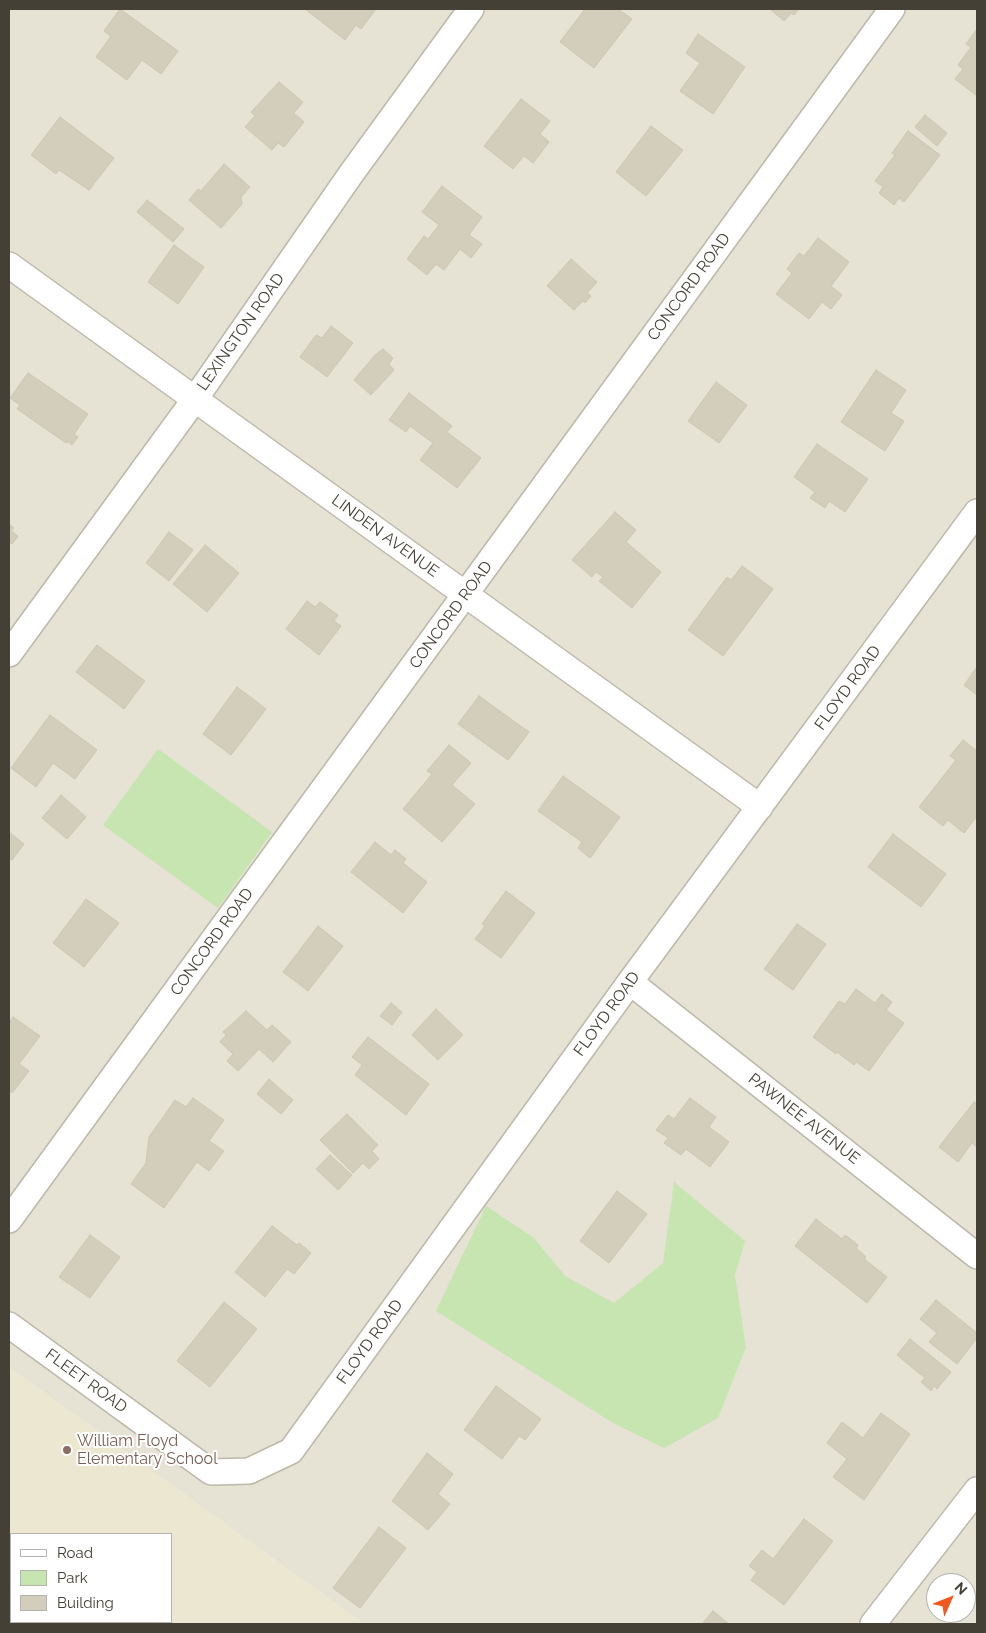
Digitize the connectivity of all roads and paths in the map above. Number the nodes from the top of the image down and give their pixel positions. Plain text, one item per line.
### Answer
1 (471, 9) edge
2 (892, 9) edge
3 (9, 265) edge
4 (195, 399) junction
5 (977, 512) edge
6 (466, 594) junction
7 (9, 654) edge
8 (760, 807) junction
9 (630, 982) junction
10 (9, 1220) edge
11 (977, 1256) edge
12 (9, 1325) edge
13 (211, 1472) joint
14 (977, 1490) edge
15 (873, 1624) edge

1 - 4 street, LEXINGTON ROAD
2 - 6 street, CONCORD ROAD
3 - 4 street, LINDEN AVENUE
4 - 6 street, LINDEN AVENUE
4 - 7 street, LEXINGTON ROAD
5 - 8 street, FLOYD ROAD
6 - 8 street, LINDEN AVENUE
6 - 10 street, CONCORD ROAD
8 - 9 street, FLOYD ROAD
9 - 11 street, PAWNEE AVENUE
9 - 13 street, FLOYD ROAD
12 - 13 street, FLEET ROAD
14 - 15 street

